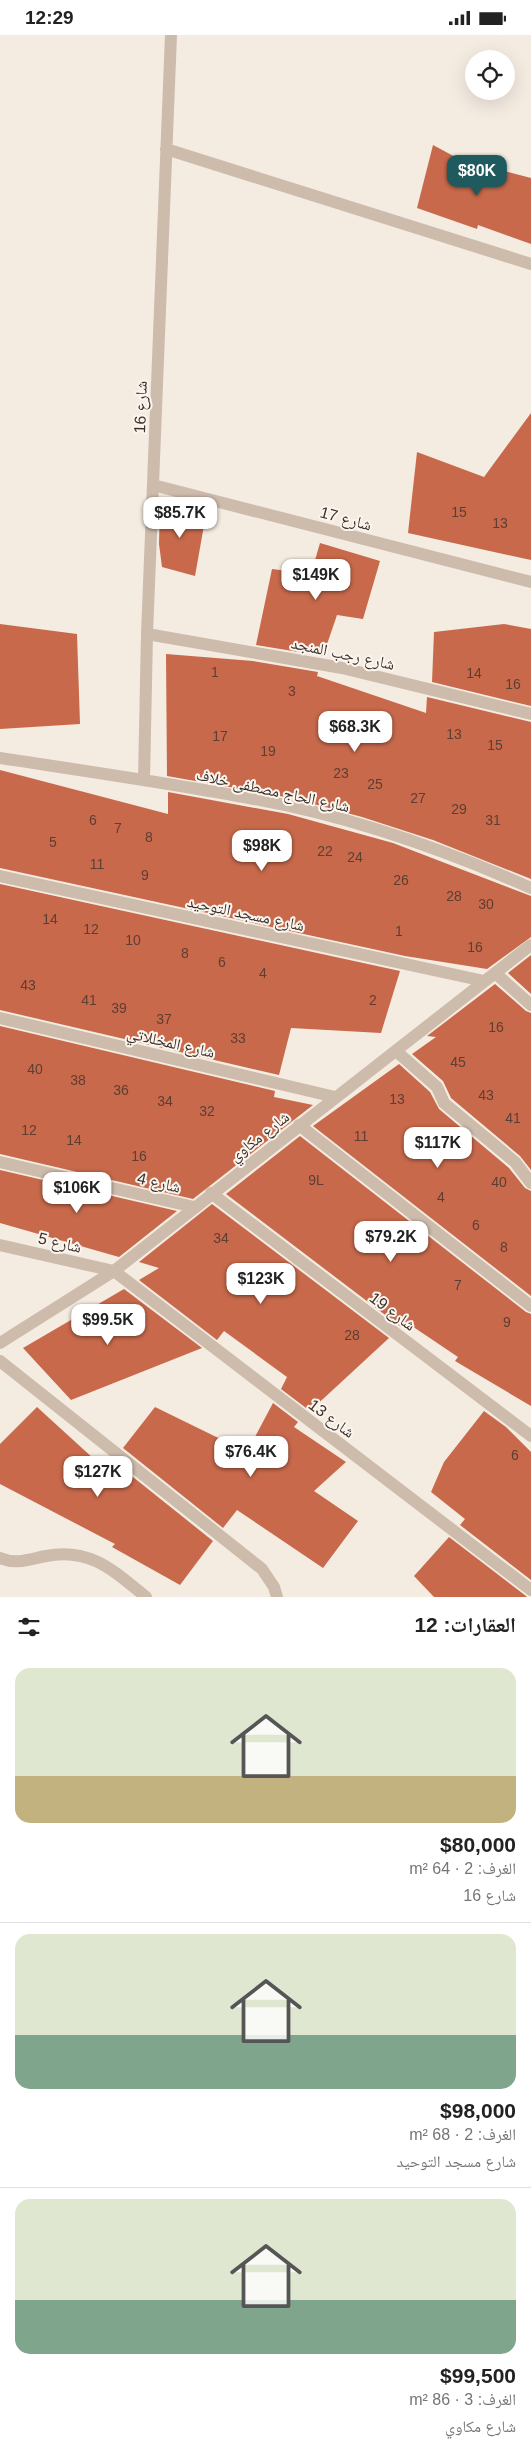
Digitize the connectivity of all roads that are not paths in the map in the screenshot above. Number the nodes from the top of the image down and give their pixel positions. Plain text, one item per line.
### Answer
1 (171, 35) edge
2 (166, 149) junction
3 (531, 265) edge
4 (153, 485) junction
5 (531, 583) edge
6 (147, 634) junction
7 (531, 714) edge
8 (0, 758) edge
9 (144, 780) junction
10 (0, 877) edge
11 (531, 888) edge
12 (531, 945) edge
13 (495, 973) junction
14 (484, 981) junction
15 (531, 1005) edge
16 (0, 1018) edge
17 (396, 1051) junction
18 (335, 1097) junction
19 (299, 1125) junction
20 (0, 1162) edge
21 (531, 1183) edge
22 (211, 1193) junction
23 (194, 1207) junction
24 (0, 1245) edge
25 (114, 1271) junction
26 (531, 1306) edge
27 (0, 1343) edge
28 (0, 1361) edge
29 (531, 1435) edge
30 (0, 1558) edge
31 (531, 1590) edge
32 (146, 1597) edge
33 (277, 1597) edge

1 - 2 street, شارع 16
2 - 3 street
2 - 4 street, شارع 16
4 - 5 street, شارع 17
4 - 6 street, شارع 16
6 - 7 street, شارع رجب المنجد
6 - 9 street, شارع 16
8 - 9 street, شارع الحاج مصطفى خلاف
9 - 11 street, شارع الحاج مصطفى خلاف
10 - 14 street, شارع مسجد التوحيد
12 - 13 street, شارع مكاوي
13 - 14 street, شارع مكاوي
13 - 15 street
14 - 17 street, شارع مكاوي
16 - 18 street, شارع المخللاتي
17 - 18 street, شارع مكاوي
17 - 21 street
18 - 19 street, شارع مكاوي
19 - 22 street, شارع مكاوي
19 - 26 street
20 - 23 street, شارع 4
22 - 23 street, شارع مكاوي
22 - 29 street, شارع 19
23 - 25 street, شارع مكاوي
24 - 25 street, شارع 5
25 - 27 street, شارع مكاوي
25 - 31 street, شارع 13
28 - 33 street
30 - 32 street

